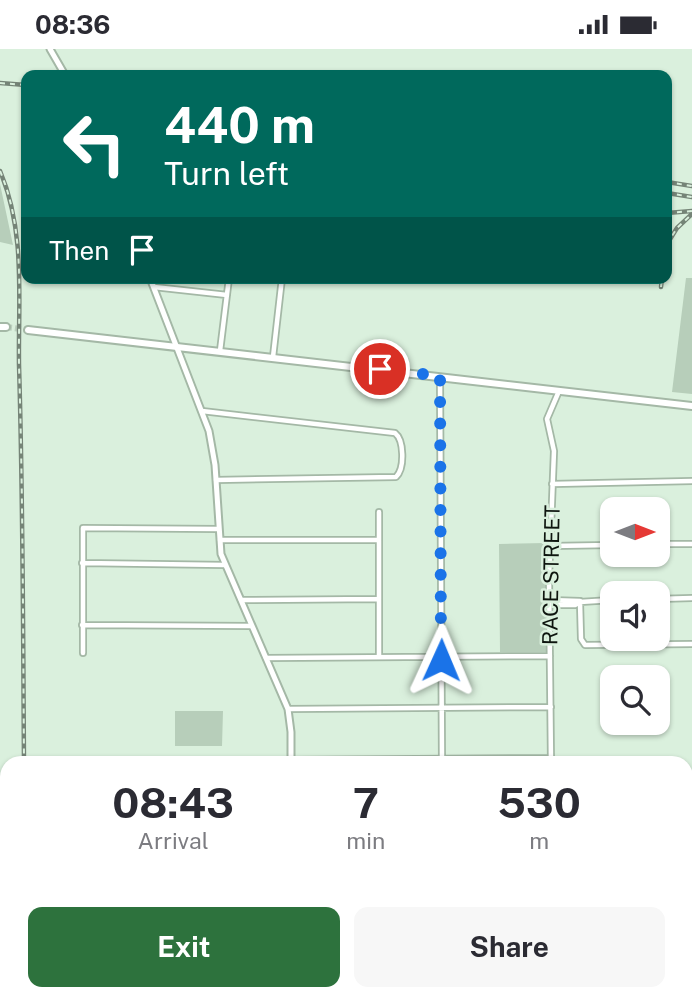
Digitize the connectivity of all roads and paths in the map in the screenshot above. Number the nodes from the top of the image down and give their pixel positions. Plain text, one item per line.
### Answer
1 (50, 49) edge
2 (62, 70) edge
3 (153, 284) edge
4 (228, 284) edge
5 (281, 284) edge
6 (154, 287) junction
7 (227, 295) junction
8 (28, 330) tunnel mouth
9 (178, 347) junction
10 (220, 351) junction
11 (273, 357) junction
12 (440, 376) junction
13 (559, 390) junction
14 (692, 405) edge
15 (202, 411) junction
16 (216, 480) junction
17 (692, 481) edge
18 (552, 484) junction
19 (379, 512) dead end
20 (218, 529) junction
21 (219, 540) junction
22 (379, 540) junction
23 (670, 544) edge
24 (692, 544) edge
25 (600, 545) edge
26 (551, 546) junction
27 (82, 563) junction
28 (225, 565) junction
29 (692, 598) edge
30 (379, 599) junction
31 (670, 599) edge
32 (241, 600) junction
33 (600, 601) edge
34 (580, 602) junction
35 (549, 603) junction
36 (82, 625) junction
37 (252, 626) junction
38 (692, 644) edge
39 (83, 653) dead end
40 (550, 656) junction
41 (267, 657) junction
42 (379, 657) junction
43 (442, 657) junction
44 (551, 707) junction
45 (441, 708) junction
46 (288, 709) junction
47 (291, 756) edge
48 (442, 756) edge
49 (551, 756) edge

1 - 2 street
3 - 6 street
4 - 7 street
5 - 11 street
6 - 7 street
6 - 9 street
7 - 10 street
8 - 9 main road
9 - 10 main road
9 - 15 street
10 - 11 main road
11 - 12 main road
12 - 13 main road
12 - 43 street
13 - 14 main road
13 - 18 street, RACE STREET
15 - 16 street
15 - 16 street
16 - 20 street
17 - 18 street
18 - 26 street, RACE STREET
19 - 22 street
20 - 21 street
20 - 27 street
21 - 22 street
21 - 28 street
22 - 30 street
23 - 24 street
25 - 26 street
26 - 35 street, RACE STREET
27 - 28 street
27 - 36 street
28 - 32 street
29 - 31 street
30 - 32 street
30 - 42 street
32 - 37 street
33 - 34 street
34 - 35 street
34 - 38 street
35 - 40 street, RACE STREET
36 - 37 street
36 - 39 street
37 - 41 street
40 - 43 street
40 - 44 street, RACE STREET
41 - 42 street
41 - 46 street
42 - 43 street
43 - 45 street
44 - 45 street
44 - 49 street, RACE STREET
45 - 46 street
45 - 48 street
46 - 47 street

